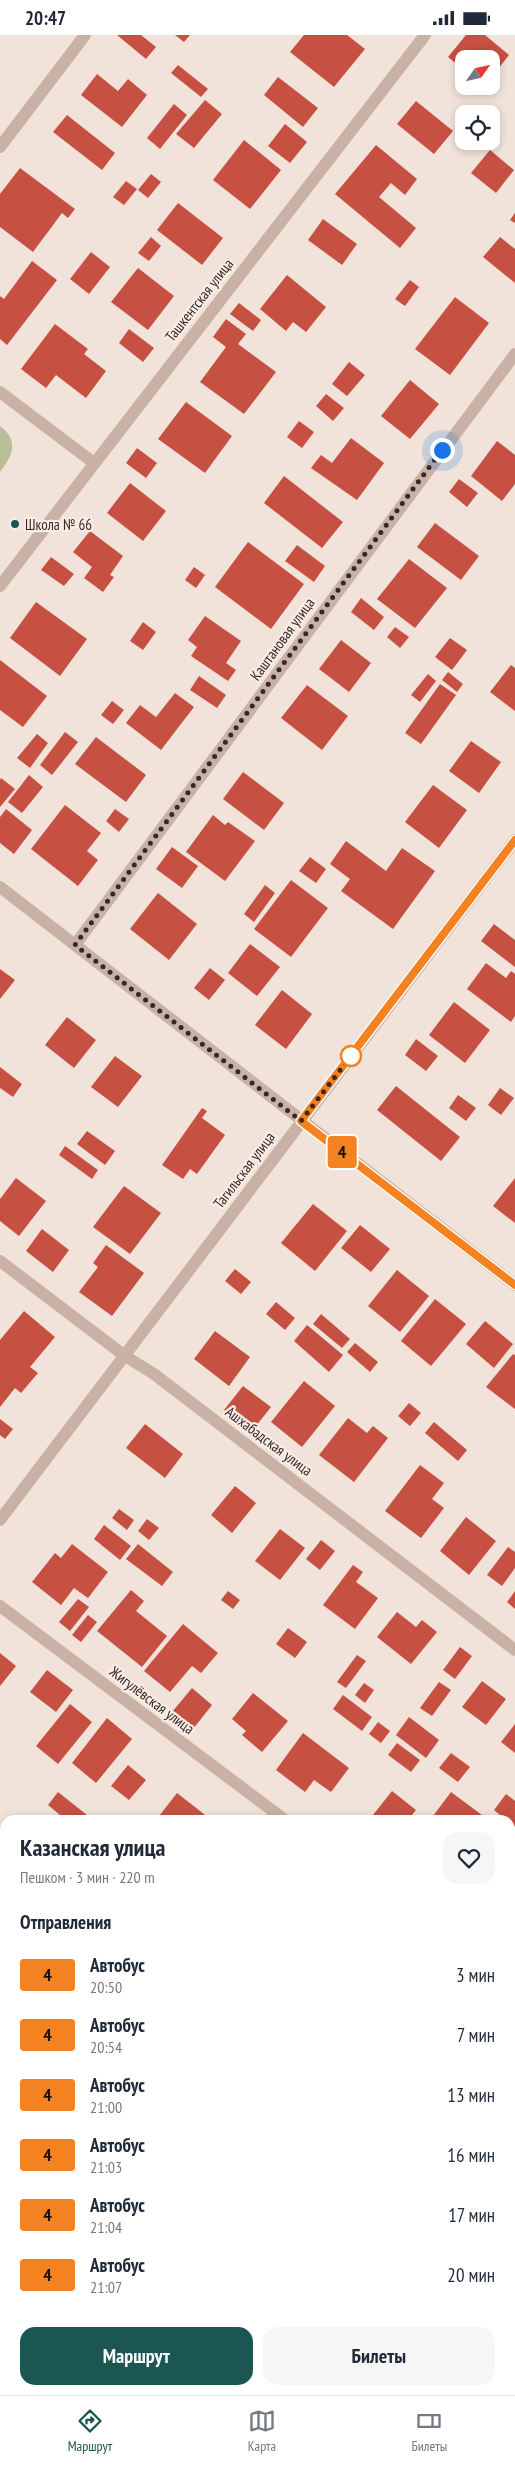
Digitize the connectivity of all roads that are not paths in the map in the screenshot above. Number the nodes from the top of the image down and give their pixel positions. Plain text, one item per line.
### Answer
1 (84, 35) edge
2 (425, 35) edge
3 (0, 147) edge
4 (515, 354) edge
5 (0, 392) edge
6 (94, 463) junction
7 (0, 586) edge
8 (515, 840) edge
9 (0, 887) edge
10 (75, 945) junction
11 (301, 1121) junction
12 (0, 1261) edge
13 (515, 1285) edge
14 (125, 1355) junction
15 (0, 1520) edge
16 (0, 1606) edge
17 (515, 1650) edge
18 (278, 1815) edge

1 - 3 street
2 - 6 street, Ташкентская улица
4 - 10 street, Каштановая улица
5 - 6 street
6 - 7 street, Ташкентская улица
8 - 11 street, Тагильская улица
9 - 10 street
10 - 11 street
11 - 13 street
11 - 14 street, Тагильская улица
12 - 14 street, Ашхабадская улица
14 - 15 street, Тагильская улица
14 - 17 street, Ашхабадская улица
16 - 18 street, Жигулёвская улица

